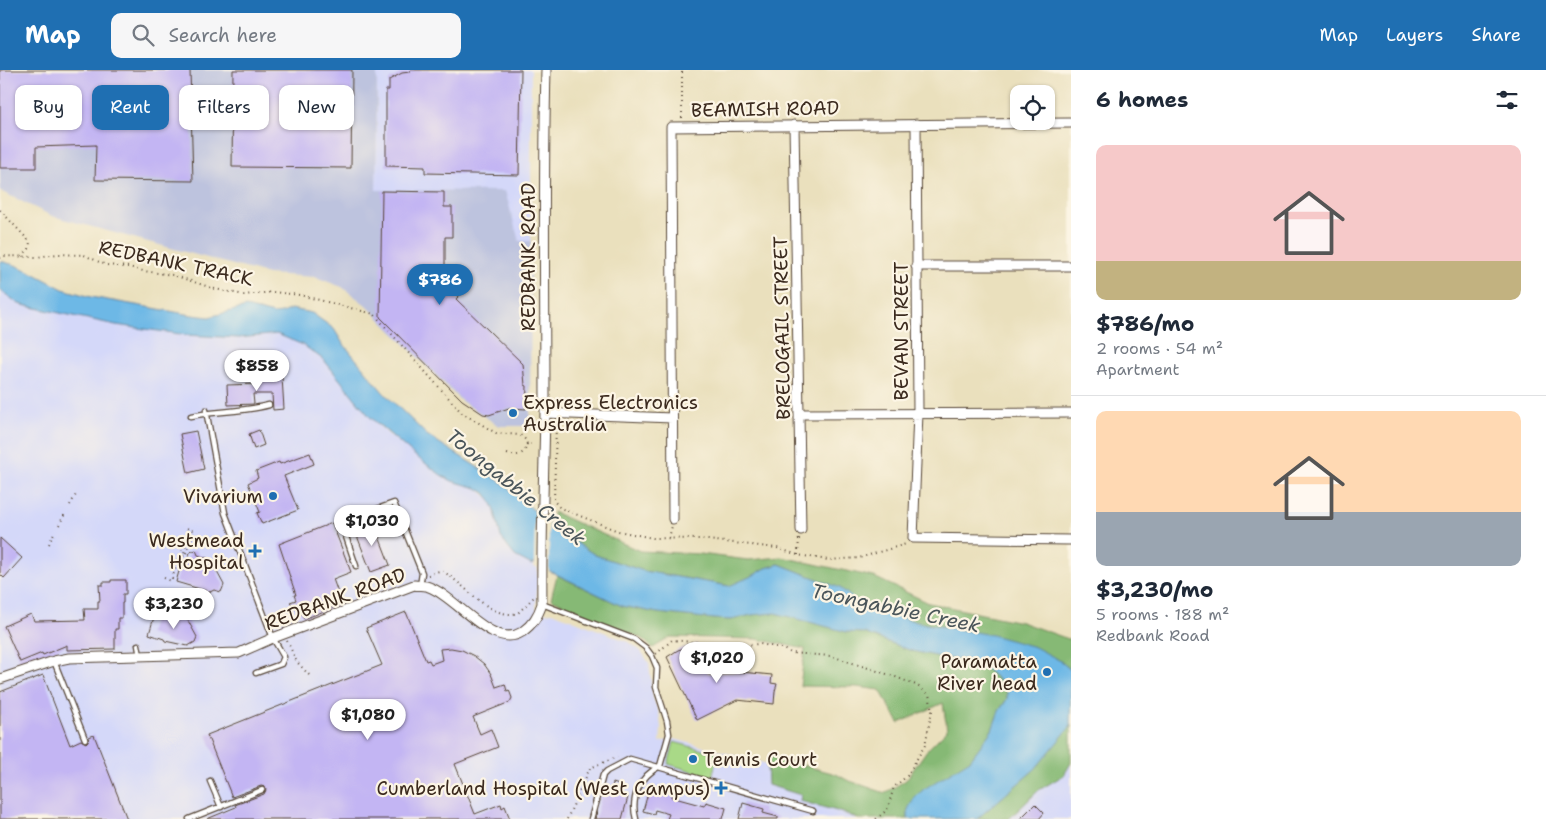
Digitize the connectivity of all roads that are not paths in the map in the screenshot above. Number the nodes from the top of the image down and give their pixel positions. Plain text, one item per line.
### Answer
1 (546, 70) edge
2 (1071, 123) edge
3 (916, 124) junction
4 (794, 126) junction
5 (916, 266) junction
6 (1071, 266) edge
7 (269, 405) dead end
8 (207, 411) junction
9 (545, 413) junction
10 (918, 413) junction
11 (1071, 413) edge
12 (800, 414) junction
13 (190, 416) dead end
14 (672, 418) junction
15 (674, 519) dead end
16 (801, 530) road end
17 (1071, 540) edge
18 (356, 566) dead end
19 (420, 586) junction
20 (542, 604) junction
21 (273, 638) junction
22 (138, 645) dead end
23 (140, 656) junction
24 (54, 661) junction
25 (256, 672) dead end
26 (0, 679) edge
27 (85, 739) dead end
28 (660, 766) junction
29 (210, 780) dead end
30 (262, 790) dead end
31 (221, 807) junction
32 (813, 811) dead end
33 (189, 819) edge
34 (591, 819) edge
35 (636, 819) edge

1 - 9 street, REDBANK ROAD
2 - 3 street, BEAMISH ROAD
3 - 4 street, BEAMISH ROAD
3 - 5 street, BEVAN STREET
4 - 12 street, BRELOGAIL STREET
4 - 14 street, BEAMISH ROAD
5 - 6 street
5 - 10 street, BEVAN STREET
7 - 8 lane
8 - 13 lane
8 - 21 lane
9 - 14 street
9 - 20 street, REDBANK ROAD
10 - 11 street
10 - 12 street
10 - 17 street, BEVAN STREET
12 - 16 street, BRELOGAIL STREET
14 - 15 street, BEAMISH ROAD
18 - 19 lane
19 - 20 street, REDBANK ROAD
19 - 21 street, REDBANK ROAD
20 - 28 lane
21 - 23 street, REDBANK ROAD
21 - 25 lane
22 - 23 lane
23 - 24 street, REDBANK ROAD
24 - 26 street, REDBANK ROAD
24 - 27 lane
28 - 32 lane
28 - 34 lane
28 - 35 lane
29 - 31 lane
30 - 31 lane
31 - 33 lane

